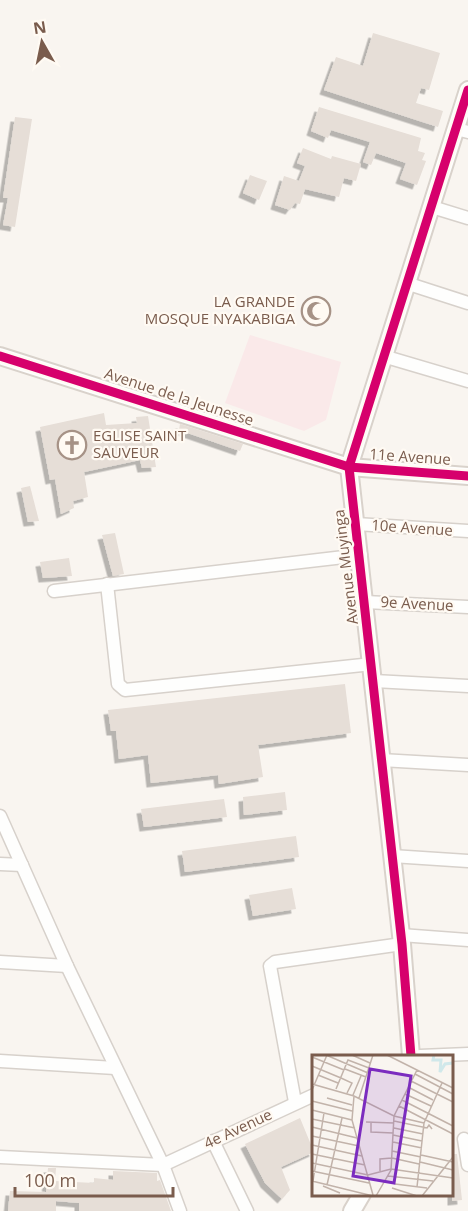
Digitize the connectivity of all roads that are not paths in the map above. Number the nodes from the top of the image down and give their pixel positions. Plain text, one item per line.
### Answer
1 (468, 90) edge
2 (462, 130) edge
3 (432, 207) junction
4 (468, 218) edge
5 (409, 284) junction
6 (468, 303) edge
7 (0, 356) edge
8 (383, 356) junction
9 (468, 381) edge
10 (349, 467) junction
11 (468, 476) edge
12 (357, 524) junction
13 (468, 531) edge
14 (361, 555) junction
15 (107, 584) junction
16 (54, 591) dead end
17 (366, 602) junction
18 (468, 607) edge
19 (373, 672) junction
20 (468, 686) edge
21 (381, 760) junction
22 (468, 765) edge
23 (0, 816) edge
24 (392, 856) junction
25 (468, 861) edge
26 (0, 864) edge
27 (22, 865) junction
28 (402, 939) junction
29 (468, 940) edge
30 (0, 962) edge
31 (67, 966) junction
32 (468, 1054) edge
33 (411, 1055) edge
34 (444, 1055) edge
35 (0, 1061) edge
36 (115, 1068) junction
37 (312, 1096) edge
38 (296, 1102) junction
39 (461, 1139) edge
40 (213, 1141) junction
41 (0, 1157) edge
42 (162, 1165) junction
43 (468, 1165) edge
44 (361, 1196) edge
45 (180, 1211) edge
46 (247, 1211) edge
47 (352, 1211) edge

1 - 2 street, Avenue Muyinga
2 - 3 street, Avenue Muyinga
3 - 4 street
3 - 5 street, Avenue Muyinga
5 - 6 street
5 - 8 street, Avenue Muyinga
7 - 10 street, Avenue de la Jeunesse
8 - 9 street
8 - 10 street, Avenue Muyinga
10 - 11 street, 11e Avenue
10 - 12 street, Avenue Muyinga
12 - 13 street, 10e Avenue
12 - 14 street, Avenue Muyinga
14 - 15 street
14 - 17 street, Avenue Muyinga
15 - 16 street
15 - 19 street
17 - 18 street, 9e Avenue
17 - 19 street, Avenue Muyinga
19 - 20 street
19 - 21 street, Avenue Muyinga
21 - 22 street
21 - 24 street, Avenue Muyinga
23 - 27 street
24 - 25 street
24 - 28 street, Avenue Muyinga
26 - 27 street
27 - 31 street
28 - 29 street
28 - 33 street, Avenue Muyinga
28 - 38 street
30 - 31 street
31 - 36 street
32 - 34 street
35 - 36 street
36 - 42 street
37 - 38 street, 4e Avenue
38 - 40 street, 4e Avenue
39 - 43 street
40 - 42 street, 4e Avenue
40 - 46 street
41 - 42 street
42 - 45 street
44 - 47 street

